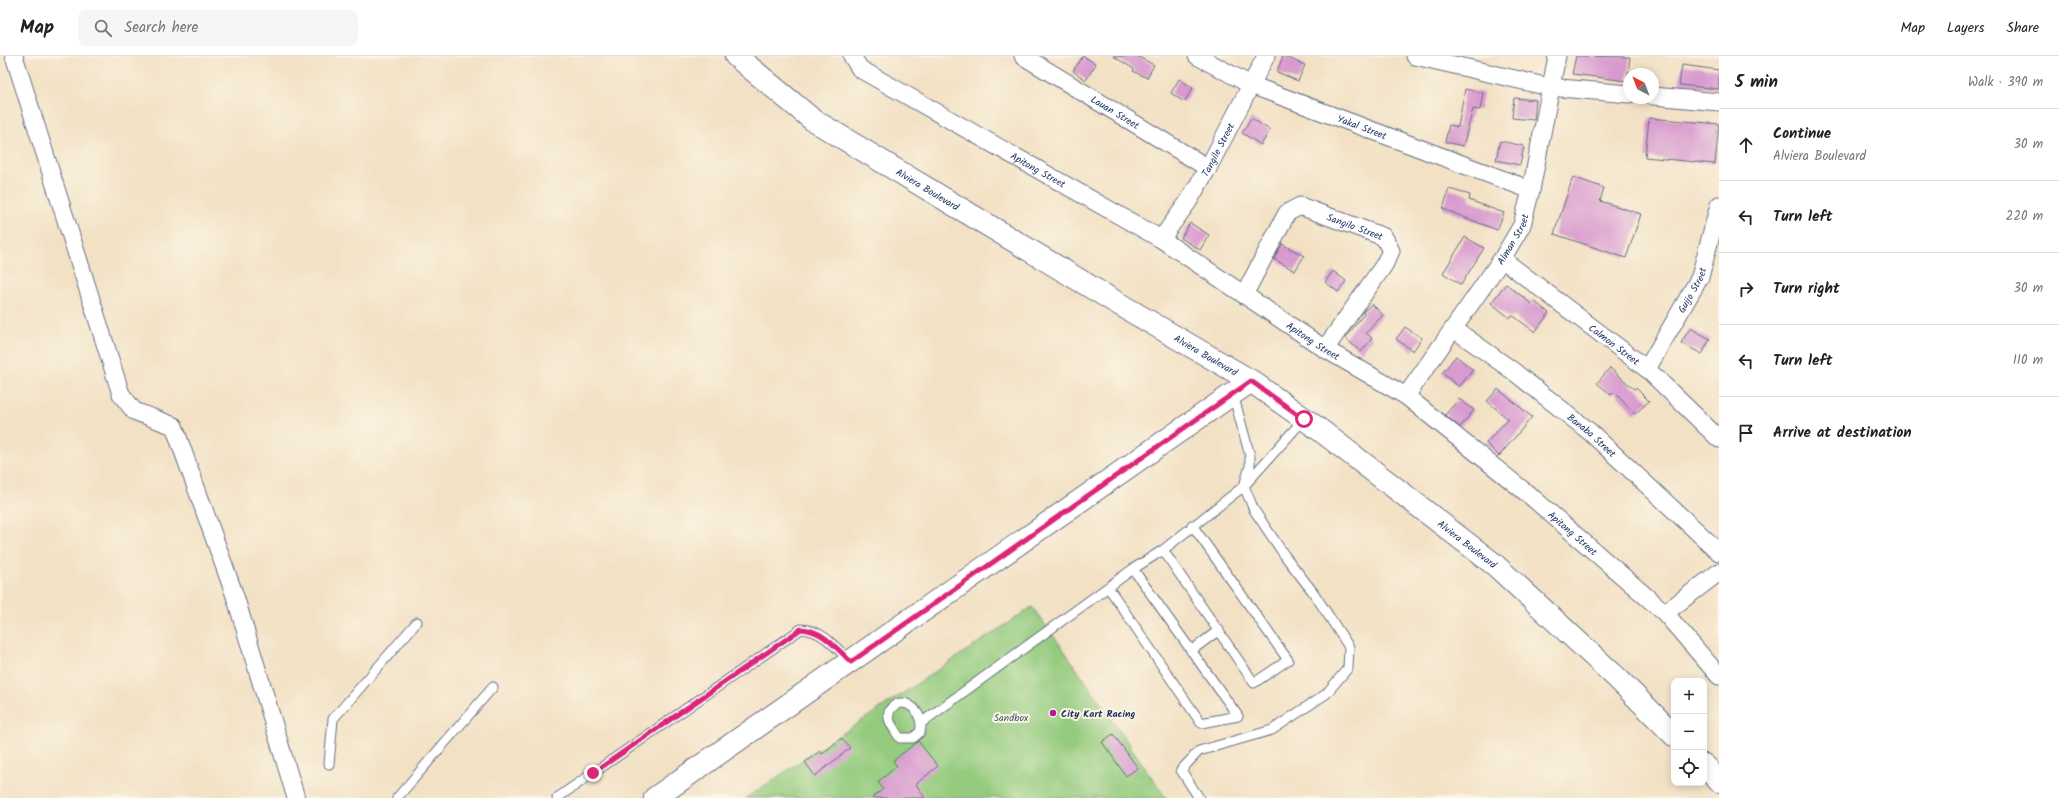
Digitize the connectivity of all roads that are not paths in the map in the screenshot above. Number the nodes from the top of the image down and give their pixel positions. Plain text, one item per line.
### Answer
1 (14, 56) edge
2 (736, 56) edge
3 (1023, 56) edge
4 (1197, 56) edge
5 (1266, 56) edge
6 (1415, 56) edge
7 (1557, 56) edge
8 (856, 62) edge
9 (1251, 85) junction
10 (1549, 87) junction
11 (1623, 93) edge
12 (1659, 97) edge
13 (1719, 102) edge
14 (1208, 168) junction
15 (1531, 190) junction
16 (1719, 205) edge
17 (1161, 239) junction
18 (1502, 259) junction
19 (1244, 295) junction
20 (1454, 330) junction
21 (1325, 349) junction
22 (1647, 369) junction
23 (1251, 381) junction
24 (1233, 394) junction
25 (1406, 396) junction
26 (1304, 419) junction
27 (1719, 439) edge
28 (1244, 486) junction
29 (1192, 525) junction
30 (1163, 550) junction
31 (1719, 552) edge
32 (1133, 569) junction
33 (1719, 572) edge
34 (1108, 587) junction
35 (1665, 613) junction
36 (417, 622) dead end
37 (1219, 630) junction
38 (1191, 651) junction
39 (851, 662) junction
40 (1719, 676) edge
41 (493, 687) dead end
42 (921, 723) dead end
43 (1671, 732) edge
44 (329, 764) dead end
45 (1707, 769) edge
46 (1719, 781) edge
47 (296, 798) edge
48 (397, 798) edge
49 (558, 798) edge
50 (655, 798) edge
51 (1199, 798) edge

1 - 47 street
2 - 23 street, Alviera Boulevard
3 - 14 street, Lauan Street
4 - 9 street, Yakal Street
5 - 9 street, Tangile Street
6 - 10 street
7 - 10 street, Alman Street
8 - 17 street, Apitong Street
9 - 14 street, Tangile Street
9 - 15 street, Yakal Street
10 - 11 street
10 - 15 street, Alman Street
12 - 13 street
14 - 17 street, Tangile Street
15 - 18 street, Alman Street
16 - 22 street, Guijo Street
17 - 19 street, Apitong Street
18 - 20 street, Alman Street
18 - 22 street, Calmon Street
19 - 21 street, Apitong Street
19 - 21 street, Sangilo Street
20 - 25 street, Alman Street
20 - 31 street, Banaba Street
21 - 25 street, Apitong Street
22 - 27 street, Calmon Street
23 - 24 street
23 - 26 street, Alviera Boulevard
24 - 28 lane
24 - 39 street
25 - 35 street, Apitong Street
26 - 28 lane
26 - 43 street, Alviera Boulevard
28 - 29 lane
28 - 51 lane
29 - 30 lane
29 - 37 lane
30 - 32 lane
30 - 37 lane
32 - 34 lane
32 - 38 lane
33 - 35 street
34 - 38 lane
34 - 42 lane
35 - 40 street, Apitong Street
36 - 44 lane
37 - 38 lane
39 - 49 lane
39 - 50 street
41 - 48 lane
45 - 46 street

